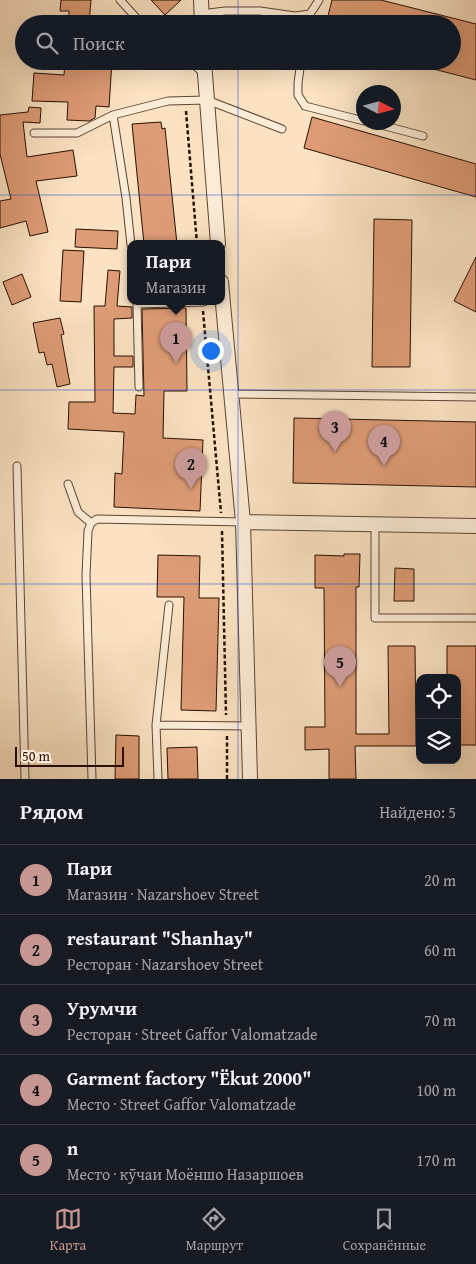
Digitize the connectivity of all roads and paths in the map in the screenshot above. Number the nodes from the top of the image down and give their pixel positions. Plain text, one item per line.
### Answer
1 (120, 0) edge
2 (319, 0) edge
3 (201, 12) edge
4 (310, 14) joint
5 (134, 15) edge
6 (281, 15) edge
7 (298, 15) edge
8 (205, 70) edge
9 (300, 70) edge
10 (185, 100) junction
11 (207, 100) junction
12 (113, 116) junction
13 (356, 119) edge
14 (282, 129) dead end
15 (400, 130) edge
16 (34, 133) dead end
17 (423, 136) dead end
18 (130, 240) edge
19 (197, 240) edge
20 (218, 240) edge
21 (137, 305) edge
22 (203, 305) edge
23 (222, 305) edge
24 (139, 387) dead end
25 (232, 394) junction
26 (476, 397) edge
27 (17, 466) dead end
28 (68, 484) dead end
29 (222, 522) junction
30 (243, 522) junction
31 (92, 523) junction
32 (375, 524) junction
33 (476, 526) edge
34 (169, 605) dead end
35 (476, 618) edge
36 (156, 725) junction
37 (226, 726) junction
38 (250, 726) junction
39 (24, 779) edge
40 (92, 779) edge
41 (158, 779) edge
42 (227, 779) edge
43 (250, 779) edge

1 - 5 lane
2 - 4 lane
3 - 6 lane
4 - 7 lane
8 - 11 street
9 - 13 lane
10 - 11 lane
10 - 12 lane
10 - 19 path
11 - 14 lane
11 - 20 street
12 - 16 lane
12 - 18 lane
15 - 17 lane
21 - 24 lane
22 - 29 path
23 - 25 street
25 - 26 lane
25 - 30 street
27 - 39 lane
28 - 31 lane
29 - 30 lane
29 - 31 lane
29 - 37 path
30 - 32 street
30 - 38 street
31 - 40 lane
32 - 33 street
32 - 35 lane
34 - 36 lane
36 - 37 lane
36 - 41 lane
37 - 38 lane
37 - 42 path
38 - 43 street

